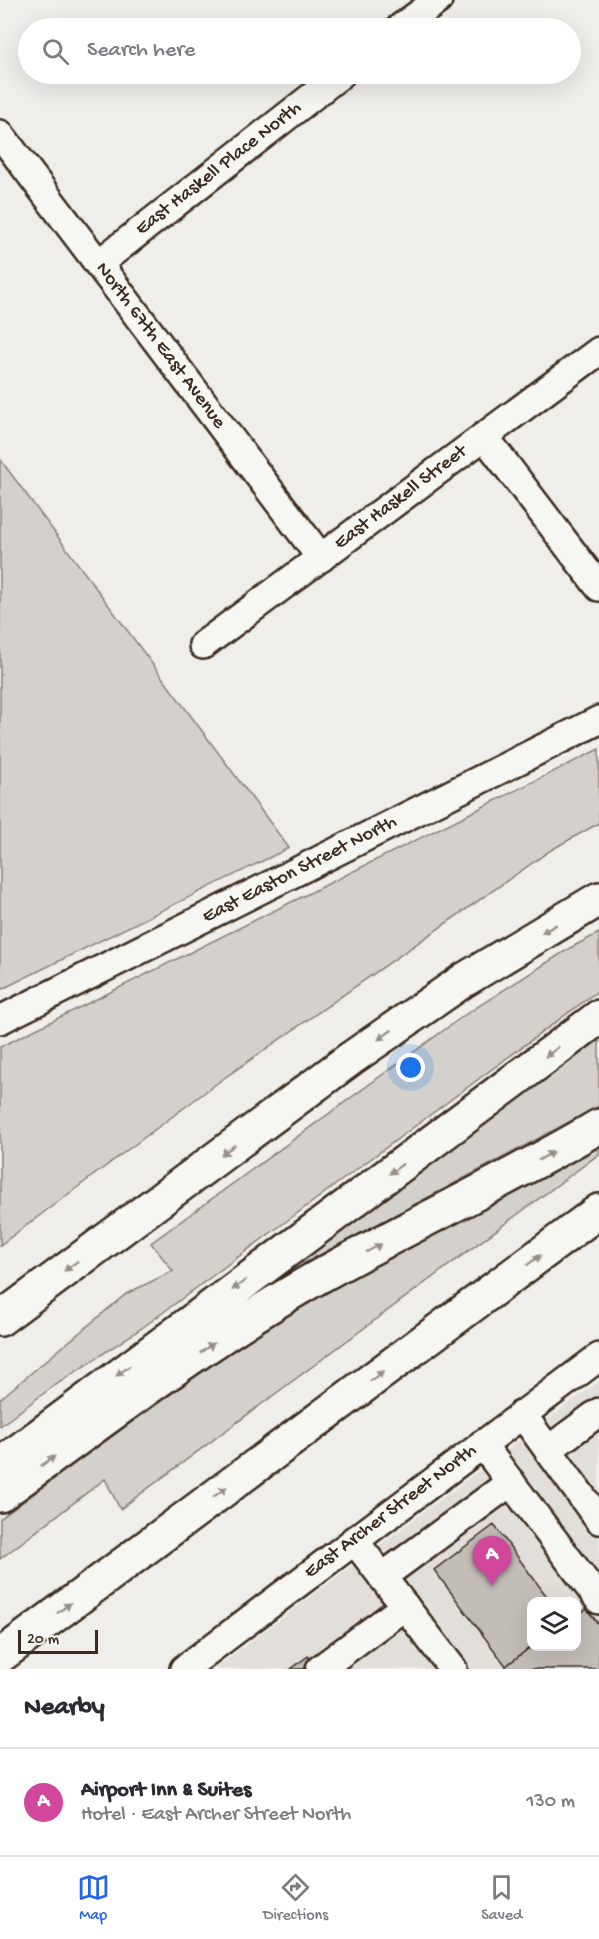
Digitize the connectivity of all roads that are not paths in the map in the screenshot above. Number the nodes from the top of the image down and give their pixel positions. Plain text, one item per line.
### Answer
1 (438, 0) edge
2 (414, 18) edge
3 (328, 84) edge
4 (0, 134) edge
5 (98, 264) junction
6 (599, 351) edge
7 (484, 436) junction
8 (321, 558) junction
9 (599, 587) edge
10 (203, 645) dead end
11 (599, 720) edge
12 (599, 899) edge
13 (599, 1017) edge
14 (0, 1020) edge
15 (599, 1126) edge
16 (599, 1211) edge
17 (0, 1319) edge
18 (599, 1357) edge
19 (599, 1412) edge
20 (522, 1414) junction
21 (599, 1427) edge
22 (482, 1444) junction
23 (551, 1455) junction
24 (0, 1465) edge
25 (511, 1482) junction
26 (0, 1495) edge
27 (599, 1520) edge
28 (354, 1540) junction
29 (382, 1576) junction
30 (599, 1600) edge
31 (405, 1606) junction
32 (0, 1656) edge
33 (184, 1669) edge
34 (320, 1669) edge
35 (453, 1669) edge

1 - 2 street
3 - 5 street, East Haskell Place North
4 - 5 street, North 67th East Avenue
5 - 8 street, North 67th East Avenue
6 - 7 street, East Haskell Street
7 - 8 street, East Haskell Street
7 - 9 street
8 - 10 street, East Haskell Street
11 - 14 street, East Easton Street North
12 -> 17 highway
13 -> 24 highway
26 -> 15 highway
32 -> 16 highway
18 - 20 street, East Archer Street North
19 - 23 street
20 - 22 street, East Archer Street North
20 - 23 street
21 - 23 street
22 - 25 street
22 - 28 street, East Archer Street North
23 - 27 street
25 - 29 street
25 - 30 street
28 - 29 street
28 - 33 street, East Archer Street North
29 - 31 street
31 - 34 street
31 - 35 street

